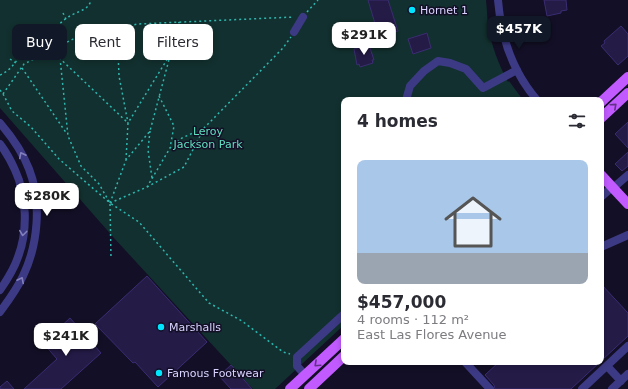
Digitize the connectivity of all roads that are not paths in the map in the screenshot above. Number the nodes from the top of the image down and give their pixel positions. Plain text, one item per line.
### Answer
1 (498, 0) edge
2 (303, 17) road end
3 (294, 32) road end
4 (517, 70) junction
5 (628, 77) edge
6 (628, 93) edge
7 (407, 97) edge
8 (535, 97) edge
9 (604, 99) edge
10 (604, 115) edge
11 (0, 123) edge
12 (0, 144) edge
13 (628, 175) edge
14 (604, 178) edge
15 (613, 188) junction
16 (604, 194) edge
17 (628, 204) edge
18 (627, 237) edge
19 (604, 246) edge
20 (0, 290) edge
21 (0, 312) edge
22 (341, 317) edge
23 (341, 342) edge
24 (628, 346) edge
25 (341, 359) edge
26 (471, 365) edge
27 (607, 366) junction
28 (628, 374) edge
29 (305, 375) junction
30 (621, 381) junction
31 (290, 389) edge
32 (309, 389) edge
33 (490, 389) edge
34 (582, 389) edge
35 (612, 389) edge

1 - 4 street
2 - 3 street
4 - 7 street
4 - 8 street
5 - 9 main road
10 -> 6 main road
21 -> 11 street
12 -> 20 street
13 - 15 street
14 - 15 main road
15 - 16 street
15 - 17 main road
18 - 19 street
22 - 29 street
23 -> 29 main road
24 - 27 street
25 - 32 main road
26 - 33 street
27 - 30 street
27 - 34 street
28 - 30 street
29 - 31 main road
30 - 35 street

